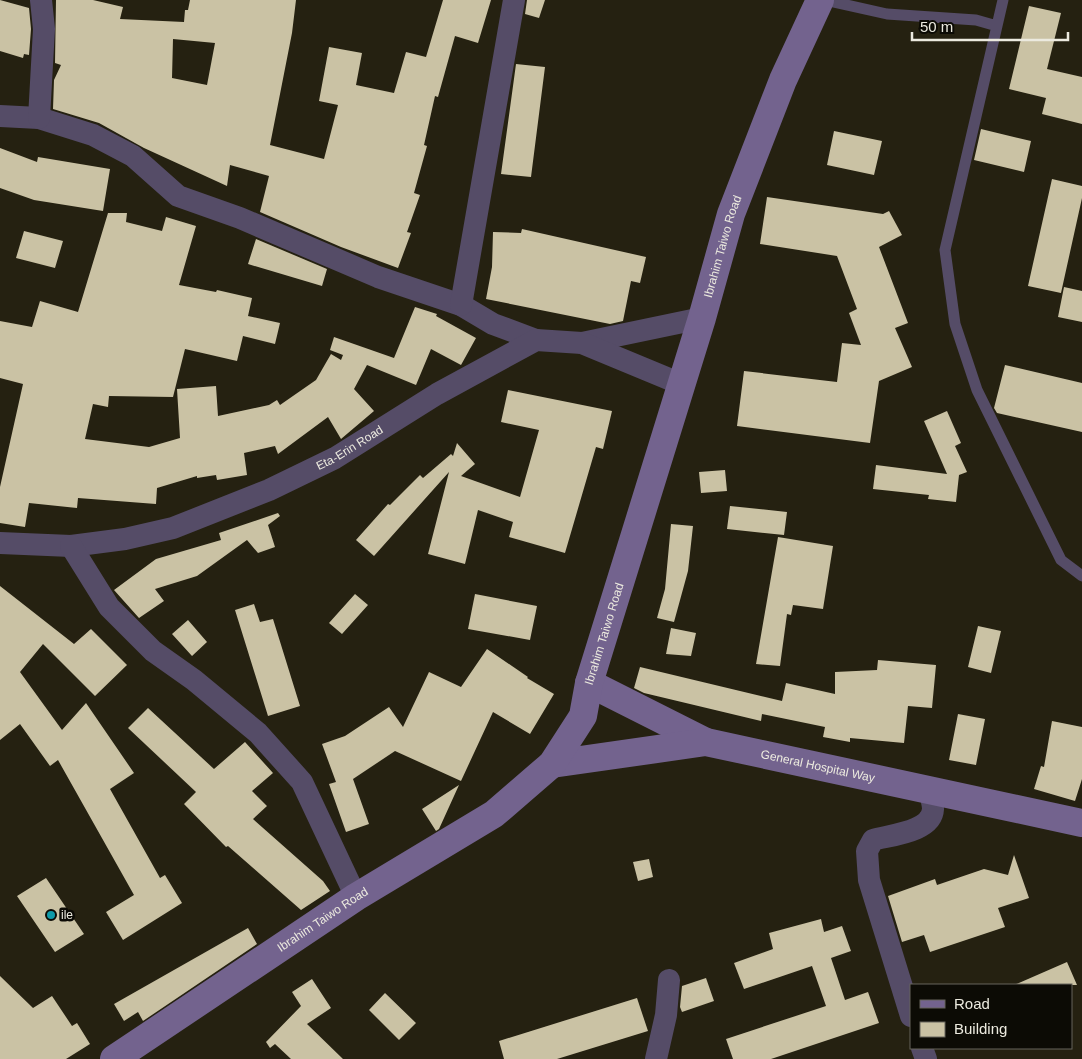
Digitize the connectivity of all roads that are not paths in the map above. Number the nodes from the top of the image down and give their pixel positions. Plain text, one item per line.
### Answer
1 (41, 0) edge
2 (514, 0) edge
3 (820, 0) edge
4 (824, 0) edge
5 (1003, 0) edge
6 (997, 26) junction
7 (0, 116) edge
8 (40, 118) junction
9 (461, 305) junction
10 (702, 318) junction
11 (536, 340) junction
12 (582, 343) junction
13 (681, 384) junction
14 (0, 543) edge
15 (71, 546) junction
16 (1082, 576) edge
17 (589, 683) junction
18 (706, 742) junction
19 (552, 764) junction
20 (929, 789) junction
21 (1082, 823) edge
22 (356, 897) junction
23 (669, 980) dead end
24 (910, 1013) edge
25 (114, 1059) edge
26 (656, 1059) edge

1 - 8 street
2 - 9 street
3 - 10 main road, Ibrahim Taiwo Road
4 - 6 lane
5 - 6 lane
6 - 16 lane
7 - 8 street
8 - 9 street
9 - 11 street
10 - 12 street
10 - 13 main road, Ibrahim Taiwo Road
11 - 12 street
11 - 15 street, Eta-Erin Road
12 - 13 street
13 - 17 main road, Ibrahim Taiwo Road
14 - 15 street, Eta-Erin Road
15 - 22 street
17 - 18 main road
17 - 19 main road, Ibrahim Taiwo Road
18 - 19 main road, General Hospital Way
18 - 20 main road, General Hospital Way
19 - 22 main road, Ibrahim Taiwo Road
20 - 21 main road, General Hospital Way
20 - 24 street
22 - 25 main road, Ibrahim Taiwo Road
23 - 26 street

